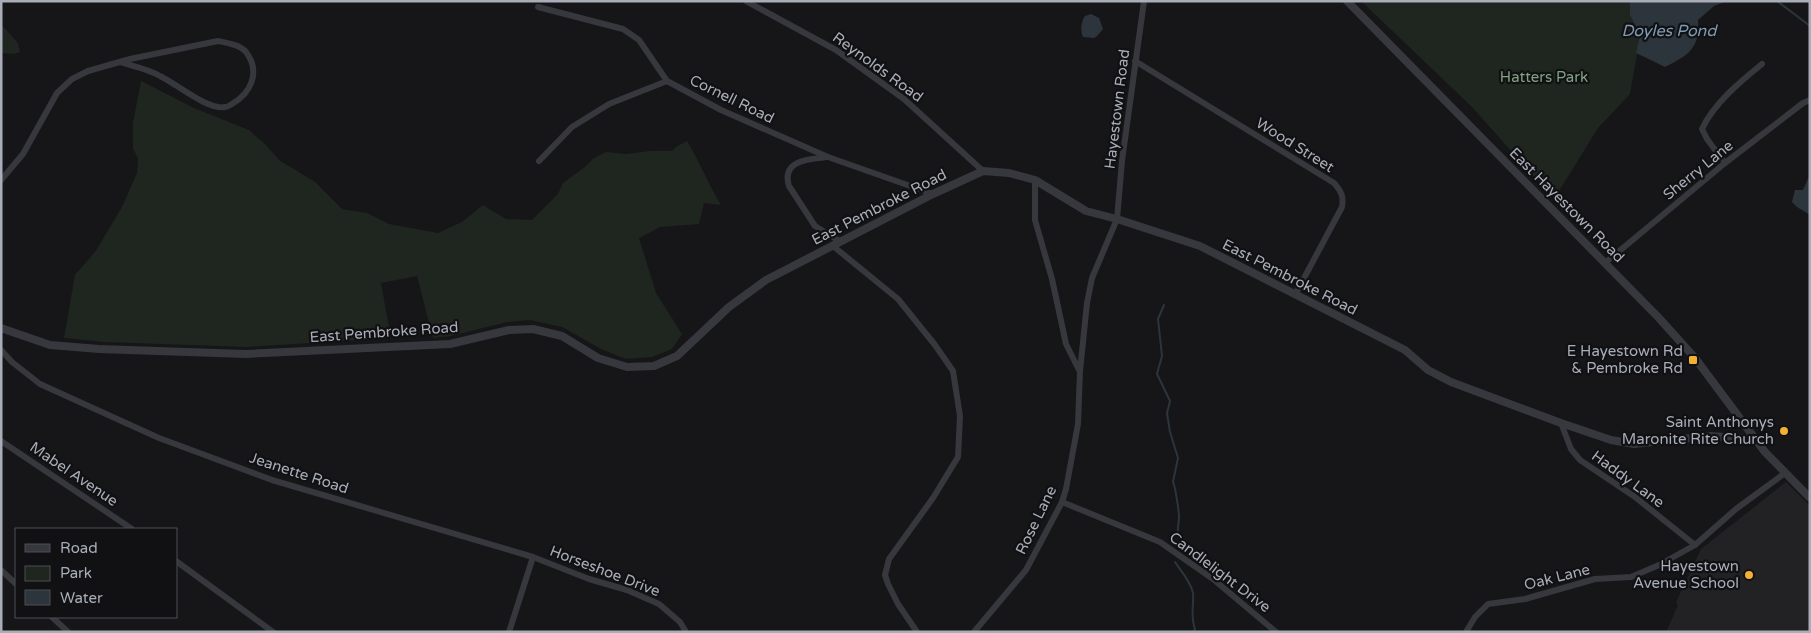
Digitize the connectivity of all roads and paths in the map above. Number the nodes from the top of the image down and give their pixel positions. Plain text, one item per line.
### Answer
1 (746, 1) edge
2 (1144, 1) edge
3 (1347, 1) edge
4 (538, 7) dead end
5 (1135, 61) junction
6 (120, 62) junction
7 (1762, 64) dead end
8 (667, 81) junction
9 (1810, 100) edge
10 (828, 157) junction
11 (539, 160) dead end
12 (1725, 163) junction
13 (983, 171) junction
14 (1, 180) edge
15 (1035, 180) junction
16 (933, 194) junction
17 (1118, 219) junction
18 (841, 242) junction
19 (833, 246) junction
20 (1605, 263) junction
21 (1294, 295) junction
22 (1, 328) edge
23 (1, 350) edge
24 (1080, 371) junction
25 (1561, 423) junction
26 (1754, 439) junction
27 (1, 441) edge
28 (1785, 473) junction
29 (1810, 498) edge
30 (1062, 502) junction
31 (131, 528) edge
32 (1695, 545) junction
33 (533, 557) junction
34 (178, 562) edge
35 (1, 570) edge
36 (15, 583) edge
37 (53, 618) edge
38 (68, 632) edge
39 (273, 632) edge
40 (509, 632) edge
41 (686, 632) edge
42 (917, 632) edge
43 (974, 632) edge
44 (1276, 632) edge
45 (1466, 632) edge

1 - 13 street, Reynolds Road
2 - 5 street, Hayestown Road
3 - 20 street, East Hayestown Road
4 - 8 street, Cornell Road
5 - 17 street, Hayestown Road
5 - 21 street, Wood Street
6 - 6 street
6 - 14 street
7 - 12 street
8 - 10 street, Cornell Road
8 - 11 street
9 - 12 street, Sherry Lane
10 - 16 street, Cornell Road
10 - 18 street
12 - 20 street, Sherry Lane
13 - 15 street, East Pembroke Road
13 - 16 street, East Pembroke Road
15 - 17 street, East Pembroke Road
15 - 24 street, Rose Lane
16 - 18 street, East Pembroke Road
17 - 21 street, East Pembroke Road
17 - 24 street, Rose Lane
18 - 19 street, East Pembroke Road
19 - 22 street, East Pembroke Road
19 - 42 street
20 - 26 street, East Hayestown Road
21 - 25 street, East Pembroke Road
23 - 33 street, Jeanette Road
24 - 30 street, Rose Lane
25 - 26 street, East Pembroke Road
25 - 32 street, Haddy Lane
26 - 28 street, East Hayestown Road
27 - 31 street, Mabel Avenue
28 - 29 street, East Hayestown Road
28 - 32 street, Oak Lane
30 - 43 street, Rose Lane
30 - 44 street, Candlelight Drive
32 - 45 street, Oak Lane
33 - 40 street
33 - 41 street, Horseshoe Drive
34 - 39 street
35 - 36 street
37 - 38 street

